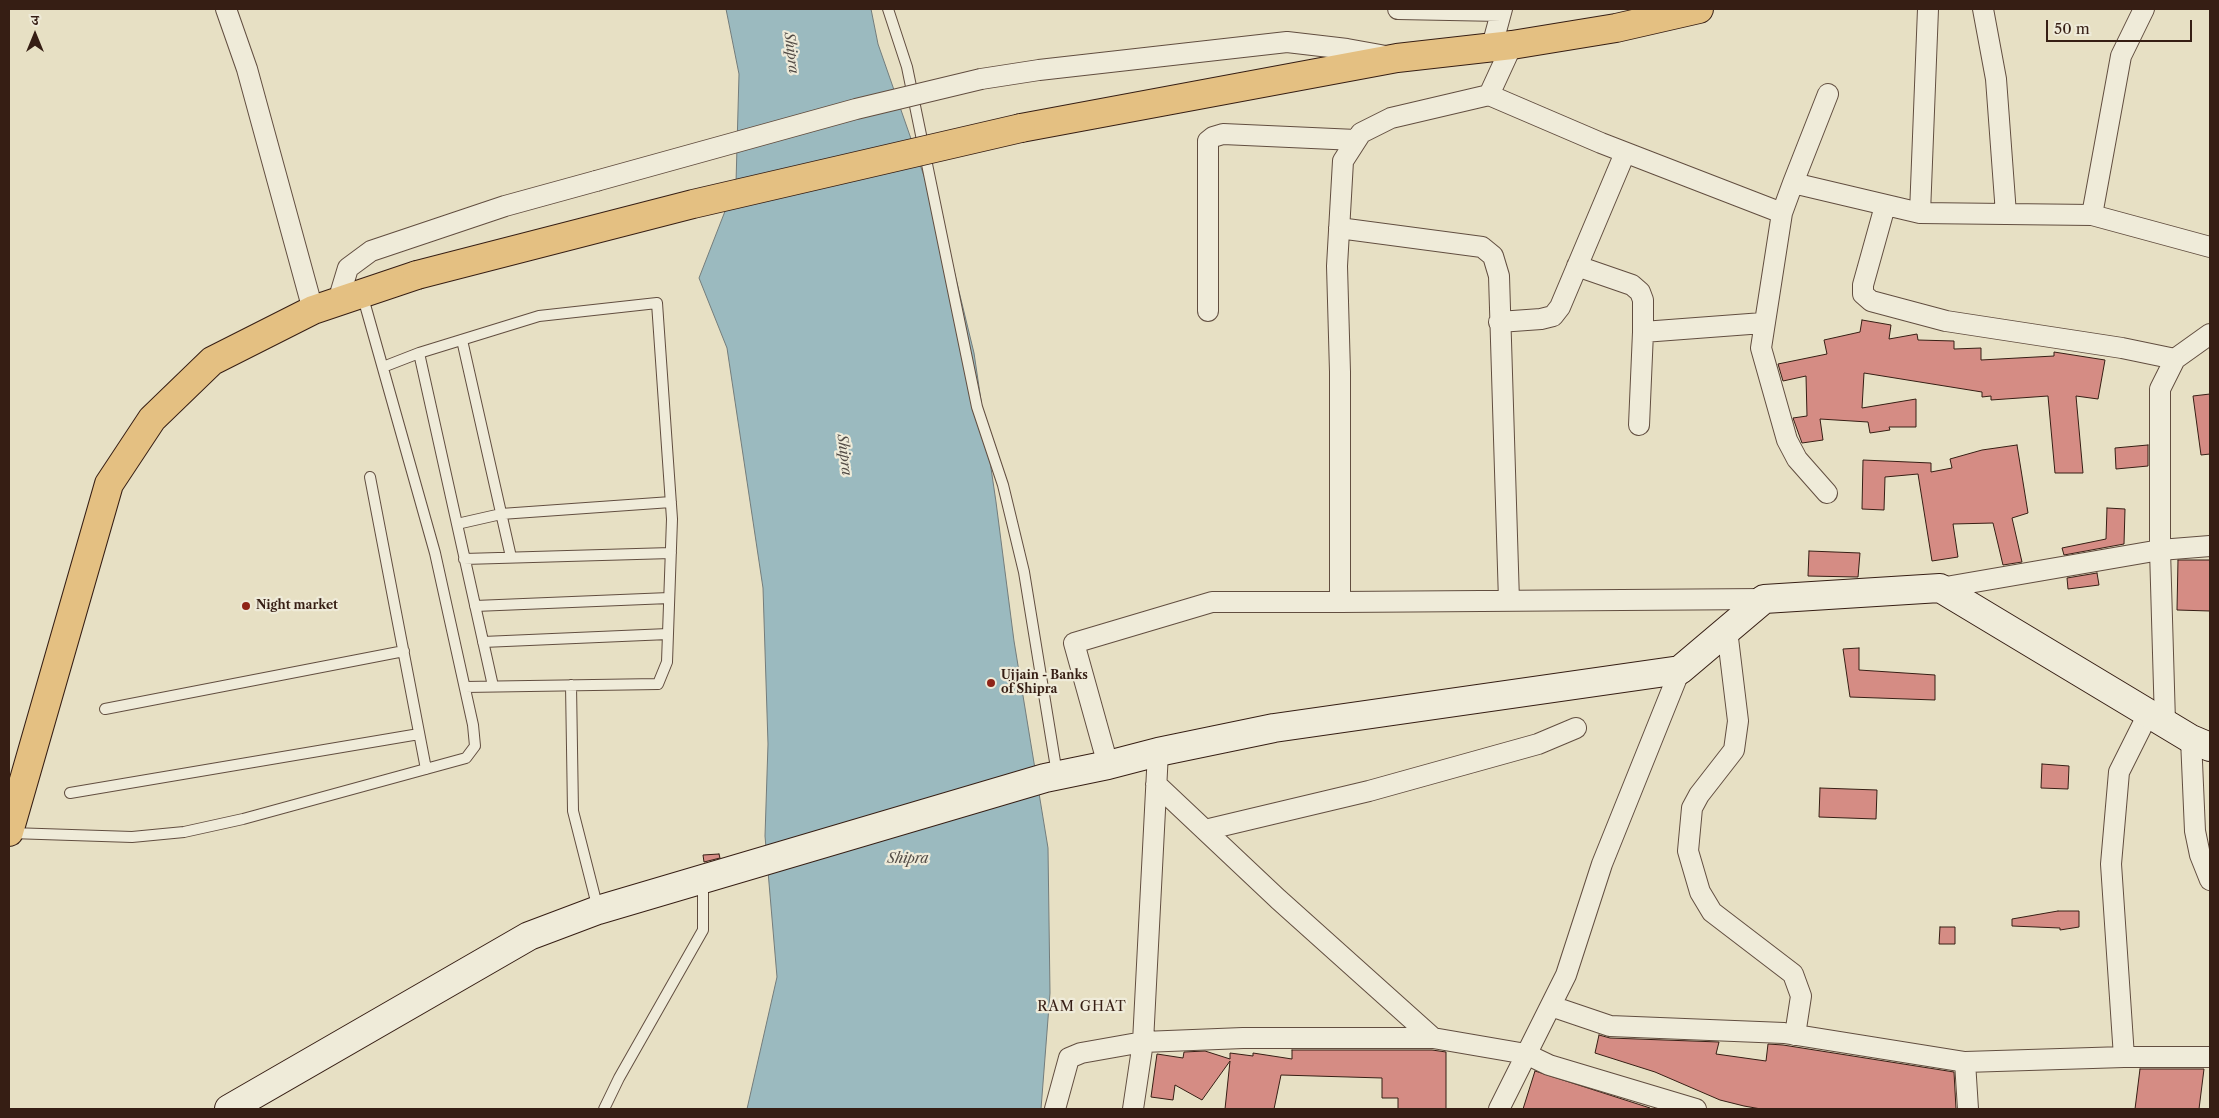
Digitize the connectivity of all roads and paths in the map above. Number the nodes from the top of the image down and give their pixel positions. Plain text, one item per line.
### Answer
1 (226, 9) edge
2 (888, 9) edge
3 (1398, 9) edge
4 (1699, 9) edge
5 (1928, 9) edge
6 (1984, 9) edge
7 (2144, 9) edge
8 (1501, 10) edge
9 (1502, 46) junction
10 (1397, 58) junction
11 (1828, 94) dead end
12 (1489, 95) junction
13 (1356, 140) junction
14 (1625, 153) junction
15 (1793, 184) junction
16 (1885, 206) junction
17 (1782, 212) junction
18 (1920, 213) junction
19 (2006, 214) junction
20 (2092, 215) junction
21 (1339, 228) junction
22 (2210, 247) edge
23 (1577, 266) junction
24 (338, 302) junction
25 (1208, 311) dead end
26 (1499, 322) junction
27 (1763, 323) junction
28 (1644, 332) junction
29 (2210, 334) edge
30 (462, 340) junction
31 (419, 353) junction
32 (2175, 359) junction
33 (383, 367) junction
34 (1639, 425) dead end
35 (370, 477) dead end
36 (1827, 493) dead end
37 (671, 502) junction
38 (501, 514) junction
39 (457, 524) junction
40 (2210, 546) edge
41 (2160, 550) junction
42 (671, 553) junction
43 (511, 557) junction
44 (464, 559) junction
45 (1940, 588) junction
46 (669, 598) junction
47 (1764, 599) junction
48 (1509, 601) junction
49 (1340, 602) junction
50 (475, 606) junction
51 (1727, 630) junction
52 (668, 634) junction
53 (483, 642) junction
54 (404, 651) junction
55 (1680, 670) junction
56 (571, 685) junction
57 (493, 686) junction
58 (465, 687) junction
59 (105, 709) dead end
60 (2157, 717) junction
61 (1576, 728) dead end
62 (419, 734) junction
63 (2201, 743) edge
64 (1158, 752) junction
65 (1108, 765) junction
66 (426, 769) junction
67 (1051, 777) junction
68 (1156, 784) junction
69 (70, 793) dead end
70 (1205, 830) junction
71 (9, 833) edge
72 (715, 876) junction
73 (2210, 880) edge
74 (598, 910) junction
75 (1551, 1006) junction
76 (1795, 1035) junction
77 (1433, 1038) junction
78 (1143, 1042) junction
79 (1526, 1054) junction
80 (2124, 1057) junction
81 (2210, 1057) edge
82 (1965, 1062) junction
83 (229, 1109) edge
84 (604, 1109) edge
85 (1055, 1109) edge
86 (1132, 1109) edge
87 (1499, 1109) edge
88 (1696, 1109) edge
89 (1968, 1109) edge

1 - 24 street
2 - 67 lane
3 - 8 street
4 - 9 main road
5 - 18 street
6 - 19 street
7 - 20 street
8 - 9 street
9 - 10 main road
9 - 12 street
10 - 24 main road, bridge
10 - 24 street, bridge
11 - 15 street
12 - 13 street
12 - 14 street
13 - 21 street
13 - 25 street
14 - 17 street
14 - 23 street
15 - 16 street
15 - 17 street
16 - 18 street
16 - 32 street
17 - 27 street
18 - 19 street
19 - 20 street
20 - 22 street
21 - 26 street
21 - 49 street
23 - 26 street
23 - 28 street
24 - 33 lane
24 - 71 main road
26 - 48 street
27 - 28 street
27 - 36 street
28 - 34 street
29 - 32 street
30 - 31 lane
30 - 37 lane
30 - 38 lane
31 - 33 lane
31 - 39 lane
32 - 41 street
33 - 58 lane
35 - 54 lane
37 - 38 lane
37 - 42 lane
38 - 39 lane
38 - 43 lane
39 - 44 lane
40 - 41 street
41 - 45 street
41 - 60 street
42 - 43 lane
42 - 46 lane
43 - 44 lane
44 - 50 lane
45 - 47 main road
45 - 60 main road
46 - 50 lane
46 - 52 lane
47 - 48 street
47 - 51 main road
48 - 49 street
49 - 65 street
50 - 53 lane
51 - 55 main road
51 - 76 street
52 - 53 lane
52 - 56 lane
53 - 57 lane
54 - 59 lane
54 - 62 lane
55 - 64 main road
55 - 75 street
56 - 57 lane
56 - 74 lane
57 - 58 lane
58 - 66 lane
60 - 63 main road
60 - 80 street
61 - 70 street
62 - 66 lane
62 - 69 lane
63 - 73 street
64 - 65 main road
64 - 68 street
65 - 67 main road
66 - 71 lane
67 - 72 main road
68 - 70 street
68 - 78 street
70 - 77 street
72 - 74 main road
72 - 84 lane
74 - 83 main road
75 - 76 street
75 - 79 street
76 - 82 street
77 - 78 street
77 - 79 street
78 - 85 street
78 - 86 street
79 - 87 street
79 - 88 street
80 - 81 street
80 - 82 street
82 - 89 street

